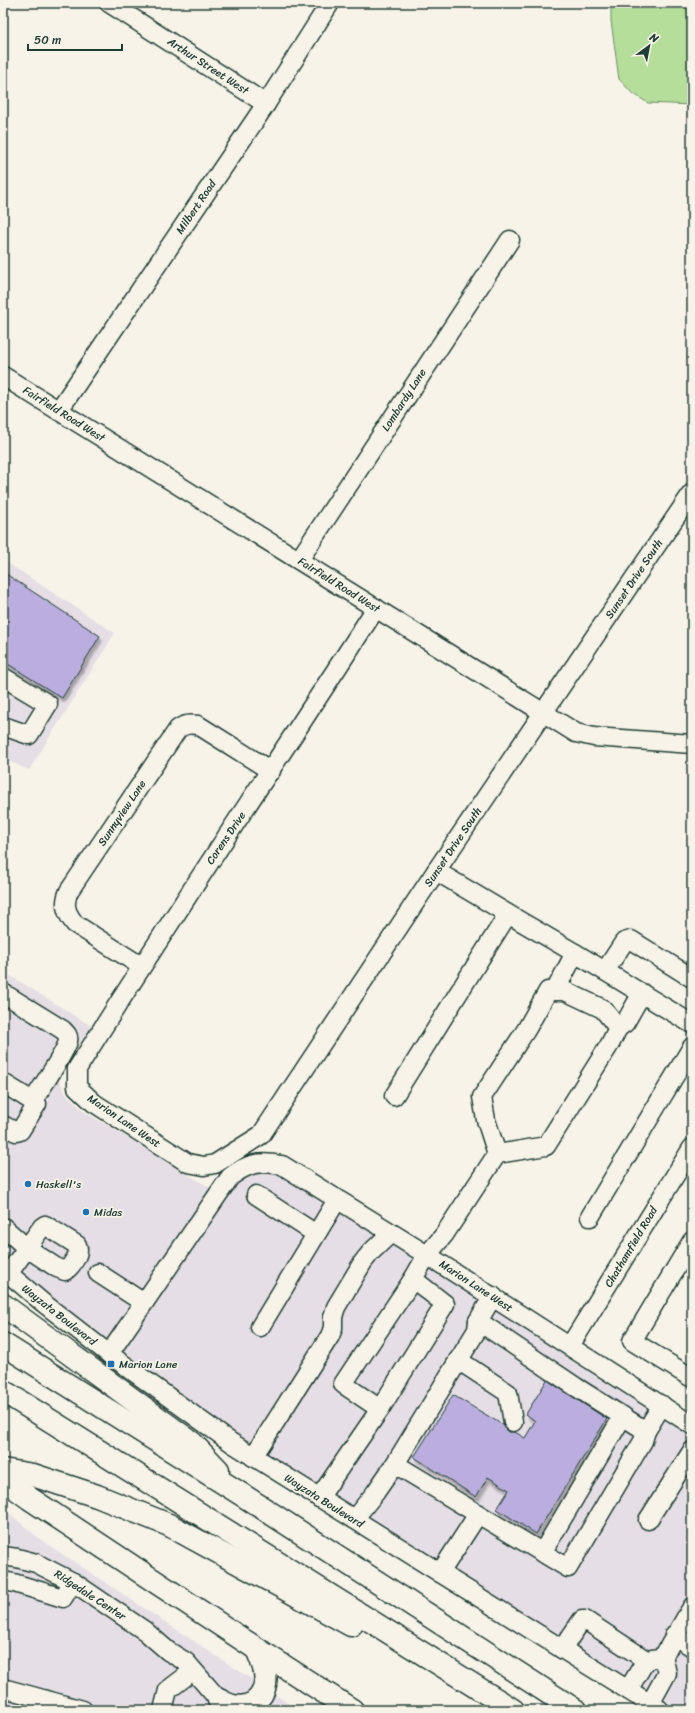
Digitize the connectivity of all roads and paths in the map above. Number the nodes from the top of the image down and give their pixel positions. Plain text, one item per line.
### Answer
1 (109, 3) edge
2 (330, 3) edge
3 (266, 104) junction
4 (510, 240) dead end
5 (3, 376) edge
6 (59, 410) junction
7 (692, 493) edge
8 (299, 560) junction
9 (376, 608) junction
10 (3, 677) edge
11 (544, 713) junction
12 (3, 726) edge
13 (692, 744) edge
14 (271, 771) junction
15 (436, 871) junction
16 (508, 914) junction
17 (575, 952) junction
18 (141, 966) junction
19 (605, 971) junction
20 (692, 978) edge
21 (555, 991) junction
22 (3, 993) edge
23 (642, 994) junction
24 (692, 1024) edge
25 (618, 1028) junction
26 (692, 1047) edge
27 (77, 1069) joint
28 (3, 1083) edge
29 (394, 1096) dead end
30 (33, 1101) junction
31 (3, 1125) edge
32 (692, 1148) edge
33 (497, 1154) junction
34 (188, 1163) joint
35 (256, 1195) dead end
36 (337, 1200) junction
37 (590, 1217) dead end
38 (3, 1227) edge
39 (392, 1233) junction
40 (316, 1234) junction
41 (692, 1241) edge
42 (427, 1255) junction
43 (6, 1271) edge
44 (98, 1273) dead end
45 (413, 1279) junction
46 (493, 1296) junction
47 (144, 1303) junction
48 (3, 1304) edge
49 (478, 1321) junction
50 (260, 1327) dead end
51 (3, 1344) edge
52 (570, 1346) junction
53 (109, 1354) junction
54 (458, 1360) junction
55 (692, 1378) edge
56 (3, 1391) edge
57 (662, 1405) junction
58 (380, 1409) junction
59 (623, 1416) junction
60 (513, 1422) dead end
61 (692, 1425) edge
62 (646, 1431) junction
63 (692, 1451) edge
64 (253, 1457) junction
65 (395, 1464) junction
66 (3, 1470) edge
67 (3, 1479) edge
68 (244, 1496) junction
69 (319, 1498) junction
70 (478, 1514) junction
71 (354, 1520) junction
72 (648, 1520) dead end
73 (542, 1553) junction
74 (3, 1556) edge
75 (440, 1573) junction
76 (3, 1581) edge
77 (73, 1582) junction
78 (692, 1607) edge
79 (674, 1636) junction
80 (692, 1647) edge
81 (257, 1649) junction
82 (562, 1649) junction
83 (168, 1650) junction
84 (663, 1657) junction
85 (646, 1660) junction
86 (185, 1677) junction
87 (3, 1688) edge
88 (628, 1690) junction
89 (221, 1707) edge
90 (655, 1707) edge
91 (83, 1710) edge
92 (163, 1710) edge
93 (352, 1710) edge
94 (503, 1710) edge
95 (513, 1710) edge
96 (575, 1710) edge

1 - 3 street, Arthur Street West
2 - 3 street, Milbert Road
3 - 6 street, Milbert Road
4 - 8 street, Lombardy Lane
5 - 6 street, Fairfield Road West
6 - 8 street, Fairfield Road West
7 - 11 street, Sunset Drive South
8 - 9 street, Fairfield Road West
9 - 11 street, Fairfield Road West
9 - 14 street, Corens Drive
10 - 12 street
11 - 13 street, Fairfield Road West
11 - 15 street, Sunset Drive South
14 - 18 street, Corens Drive
14 - 18 street, Sunnyview Lane
15 - 16 street
15 - 34 street, Sunset Drive South
16 - 17 street
16 - 29 street
17 - 19 street
17 - 21 street
18 - 27 street, Corens Drive
19 - 20 street
19 - 23 street
21 - 25 street
21 - 33 street
22 - 30 street
23 - 24 street
23 - 25 street
25 - 33 street
26 - 37 street
27 - 34 street, Marion Lane West
28 - 30 street
30 - 31 street
32 - 52 street, Chathamfield Road
33 - 42 street
35 - 40 street
36 - 39 street, Marion Lane West
36 - 40 street
36 - 47 street, Marion Lane West
38 - 43 street
39 - 42 street, Marion Lane West
39 - 64 street
40 - 50 street
41 - 55 street
42 - 45 street
42 - 46 street, Marion Lane West
43 - 53 street, Wayzata Boulevard
44 - 47 street
45 - 58 street
45 - 58 street
46 - 49 street
46 - 52 street, Marion Lane West
47 - 53 street
48 - 68 highway
49 - 54 street
49 - 59 street
51 - 68 highway
52 - 57 street, Marion Lane West
53 - 64 street, Wayzata Boulevard
54 - 60 street
54 - 65 street
56 - 95 highway
57 - 61 street, Marion Lane West
57 - 62 street
58 - 69 street
59 - 62 street
59 - 73 street
62 - 73 street
63 - 72 street
64 - 69 street, Wayzata Boulevard
65 - 70 street
65 - 71 street
66 - 94 highway
67 - 81 highway
68 - 96 highway
69 - 71 street, Wayzata Boulevard
70 - 73 street
70 - 75 street
71 - 75 street, Wayzata Boulevard
74 - 77 street, Ridgedale Center
75 - 82 street, Wayzata Boulevard
76 - 77 street
77 - 83 street, Ridgedale Center
78 - 79 street
79 - 80 street
79 - 84 street
81 - 89 highway
81 - 93 highway
82 - 85 street
82 - 88 street, Wayzata Boulevard
83 - 86 street, Ridgedale Center
83 - 89 street, Ridgedale Center
84 - 85 street
84 - 90 street
85 - 88 street
86 - 89 street, Ridgedale Center
86 - 92 street
87 - 91 street
88 - 90 street, Wayzata Boulevard

